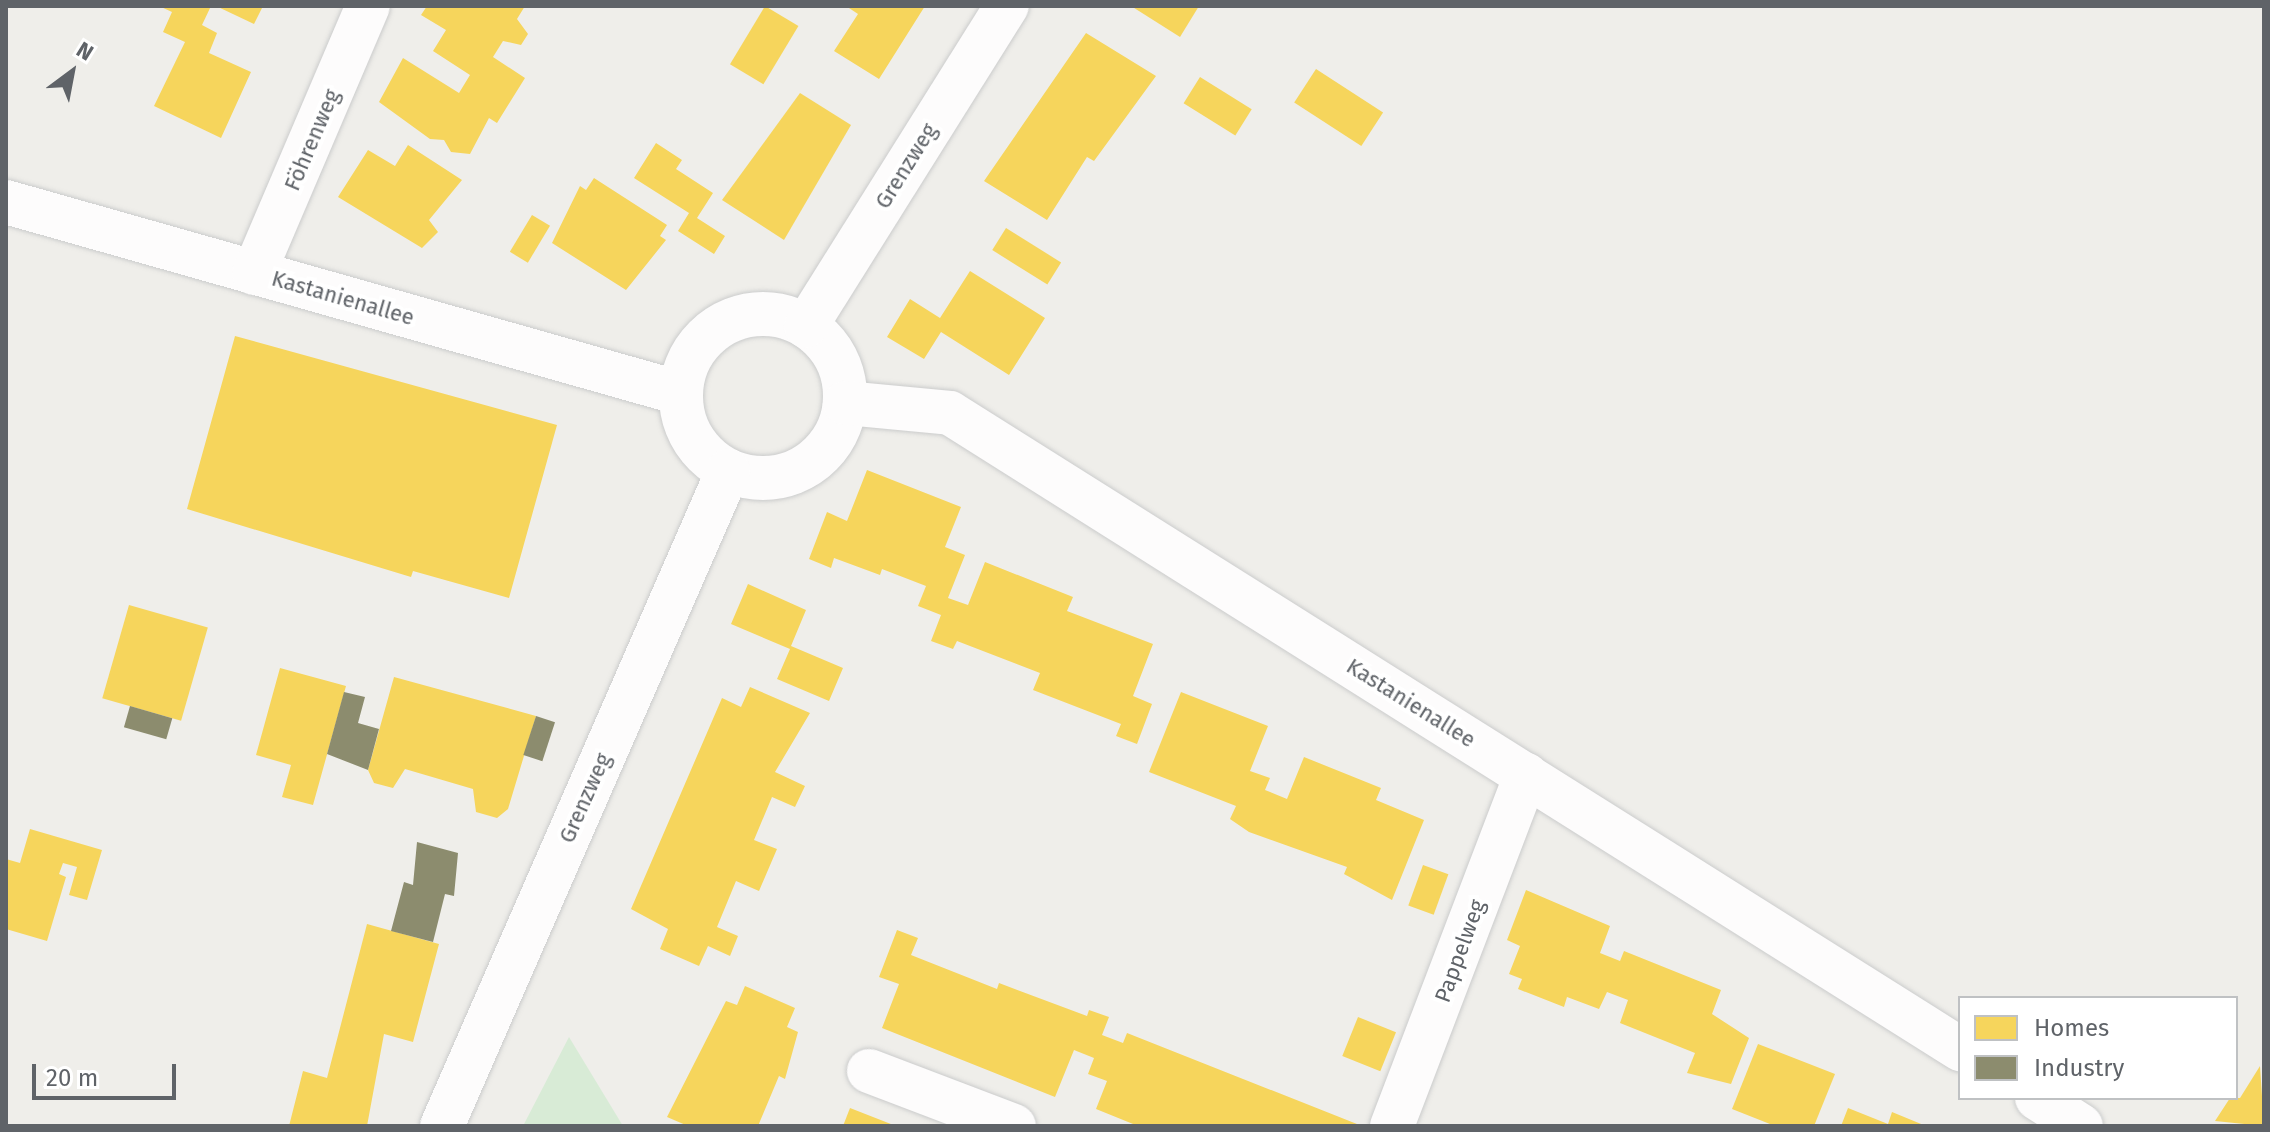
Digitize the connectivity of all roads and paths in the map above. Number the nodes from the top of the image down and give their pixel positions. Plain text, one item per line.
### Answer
1 (368, 6) edge
2 (1007, 6) edge
3 (6, 202) edge
4 (254, 273) junction
5 (806, 326) junction
6 (680, 393) junction
7 (845, 403) junction
8 (728, 471) junction
9 (1526, 775) junction
10 (1958, 1048) edge
11 (869, 1071) dead end
12 (2040, 1100) edge
13 (442, 1126) edge
14 (1014, 1126) edge
15 (1392, 1126) edge
16 (2081, 1126) edge

1 - 4 street, Föhrenweg
2 - 5 street, Grenzweg
3 - 4 street, Kastanienallee
4 - 6 street, Kastanienallee
5 - 6 street
5 - 7 street
6 - 8 street
7 - 8 street
7 - 9 street, Kastanienallee
8 - 13 street, Grenzweg
9 - 10 street, Kastanienallee
9 - 15 street, Pappelweg
11 - 14 street
12 - 16 street

